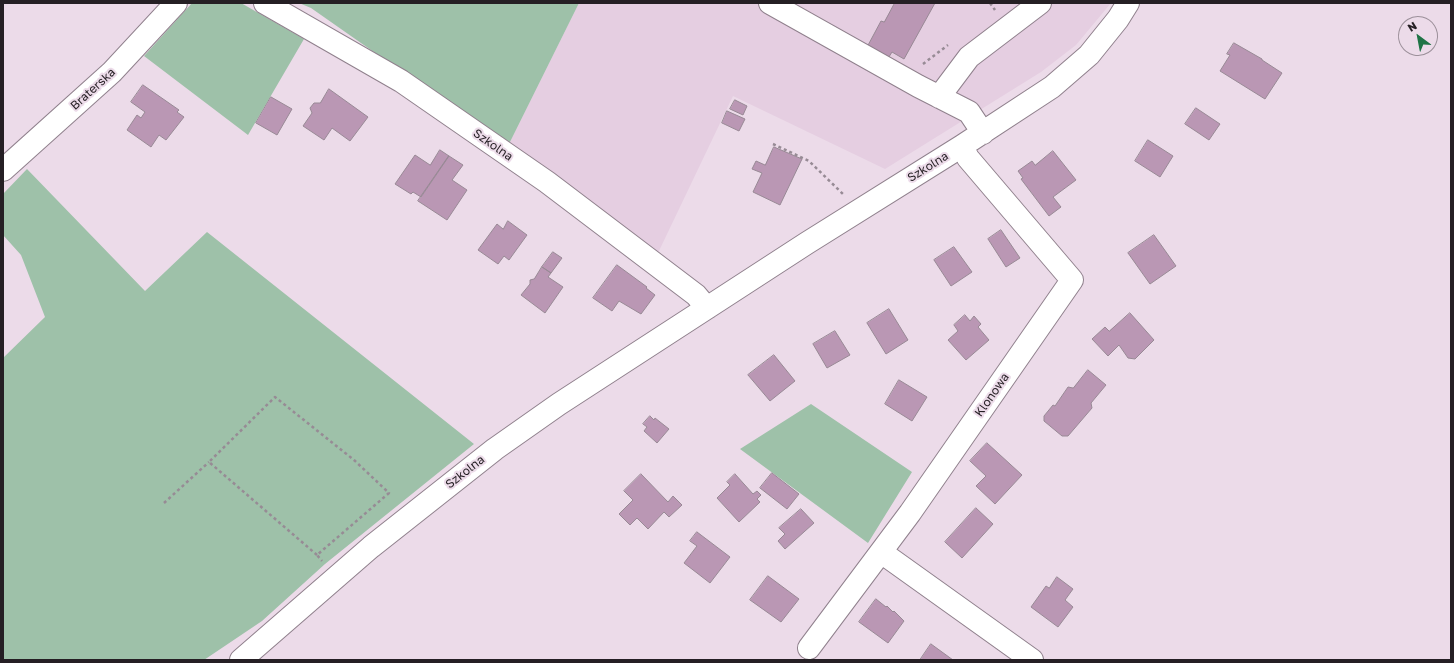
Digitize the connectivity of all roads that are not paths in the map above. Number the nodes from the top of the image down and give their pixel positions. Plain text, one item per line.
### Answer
1 (176, 3) edge
2 (265, 3) edge
3 (770, 3) edge
4 (1040, 3) edge
5 (1128, 3) edge
6 (939, 96) junction
7 (983, 133) junction
8 (962, 146) junction
9 (3, 170) edge
10 (707, 308) junction
11 (881, 552) junction
12 (809, 648) dead end
13 (241, 660) edge
14 (1032, 660) edge

1 - 9 street, Braterska
2 - 10 street, Szkolna
3 - 6 street
4 - 6 street
5 - 7 street, Szkolna
6 - 7 street
7 - 8 street, Szkolna
8 - 10 street, Szkolna
8 - 11 street, Klonowa
10 - 13 street, Szkolna
11 - 12 street, Klonowa
11 - 14 street

